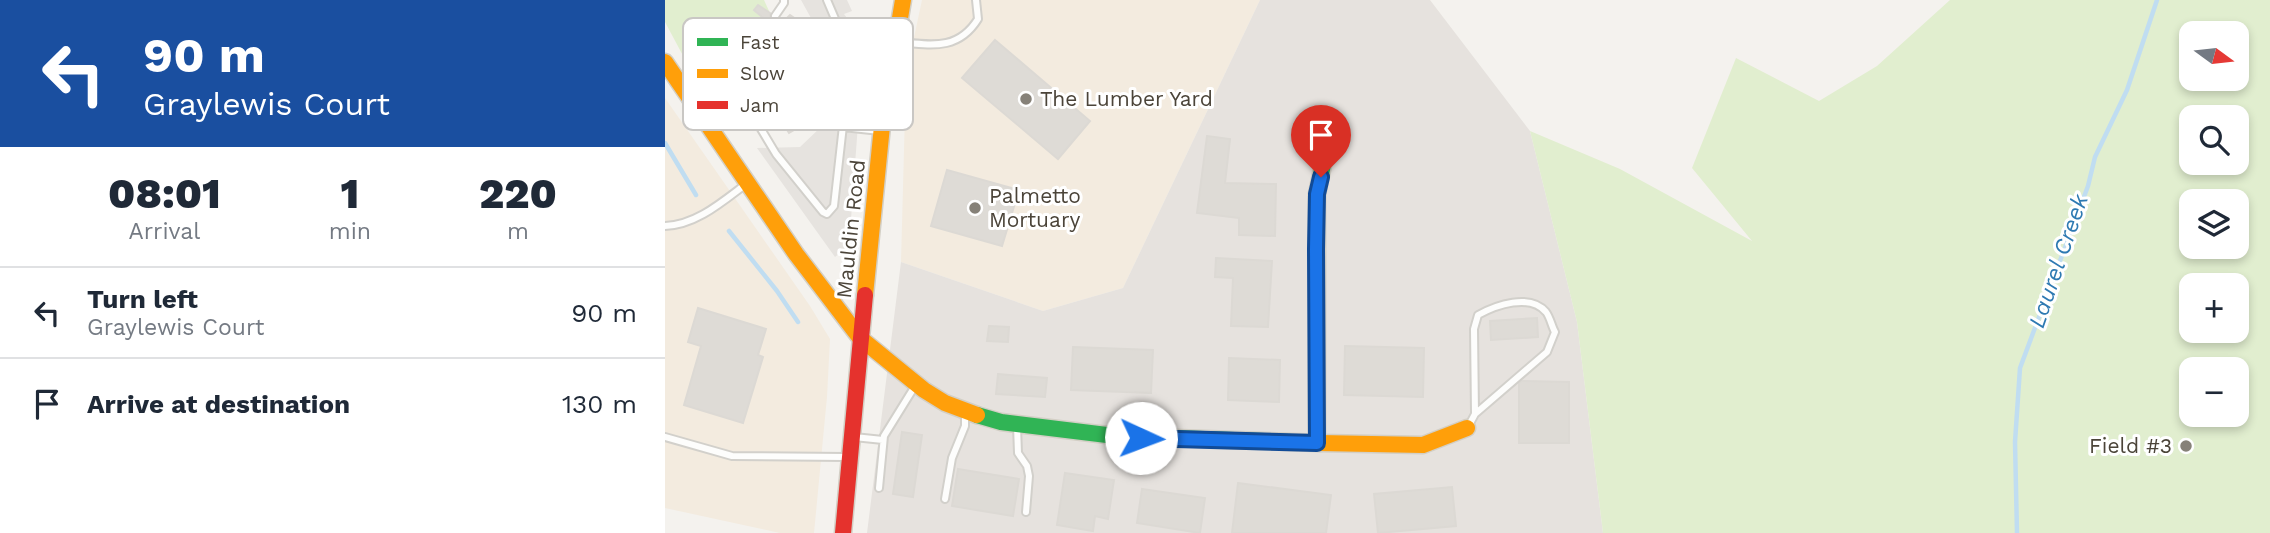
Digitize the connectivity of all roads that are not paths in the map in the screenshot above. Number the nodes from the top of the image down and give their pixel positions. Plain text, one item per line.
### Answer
1 (827, 0) edge
2 (903, 0) edge
3 (976, 0) edge
4 (784, 2) edge
5 (775, 16) dead end
6 (835, 18) edge
7 (899, 18) edge
8 (913, 43) edge
9 (665, 62) edge
10 (683, 89) edge
11 (710, 130) edge
12 (762, 130) edge
13 (843, 130) edge
14 (872, 130) edge
15 (882, 131) joint
16 (1324, 160) dead end
17 (746, 184) junction
18 (665, 226) edge
19 (860, 338) junction
20 (916, 384) junction
21 (966, 412) junction
22 (1471, 421) junction
23 (1017, 424) junction
24 (665, 437) edge
25 (852, 437) junction
26 (883, 440) junction
27 (1317, 443) junction
28 (851, 457) junction
29 (879, 488) dead end
30 (945, 499) dead end
31 (1026, 512) dead end
32 (843, 533) edge

1 - 6 lane
2 - 7 street, Mauldin Road
3 - 8 lane
4 - 5 lane
9 - 10 street
11 - 17 street
12 - 13 lane
14 - 15 lane
15 - 19 street, Mauldin Road
16 - 27 street
17 - 18 lane
17 - 19 street
19 - 20 street
19 - 25 street, Mauldin Road
20 - 21 street
20 - 26 lane
21 - 23 street
21 - 30 lane
22 - 22 lane
22 - 27 street
23 - 27 street
23 - 31 lane
24 - 28 lane
25 - 26 lane
25 - 28 street, Mauldin Road
26 - 29 lane
28 - 32 street, Mauldin Road

